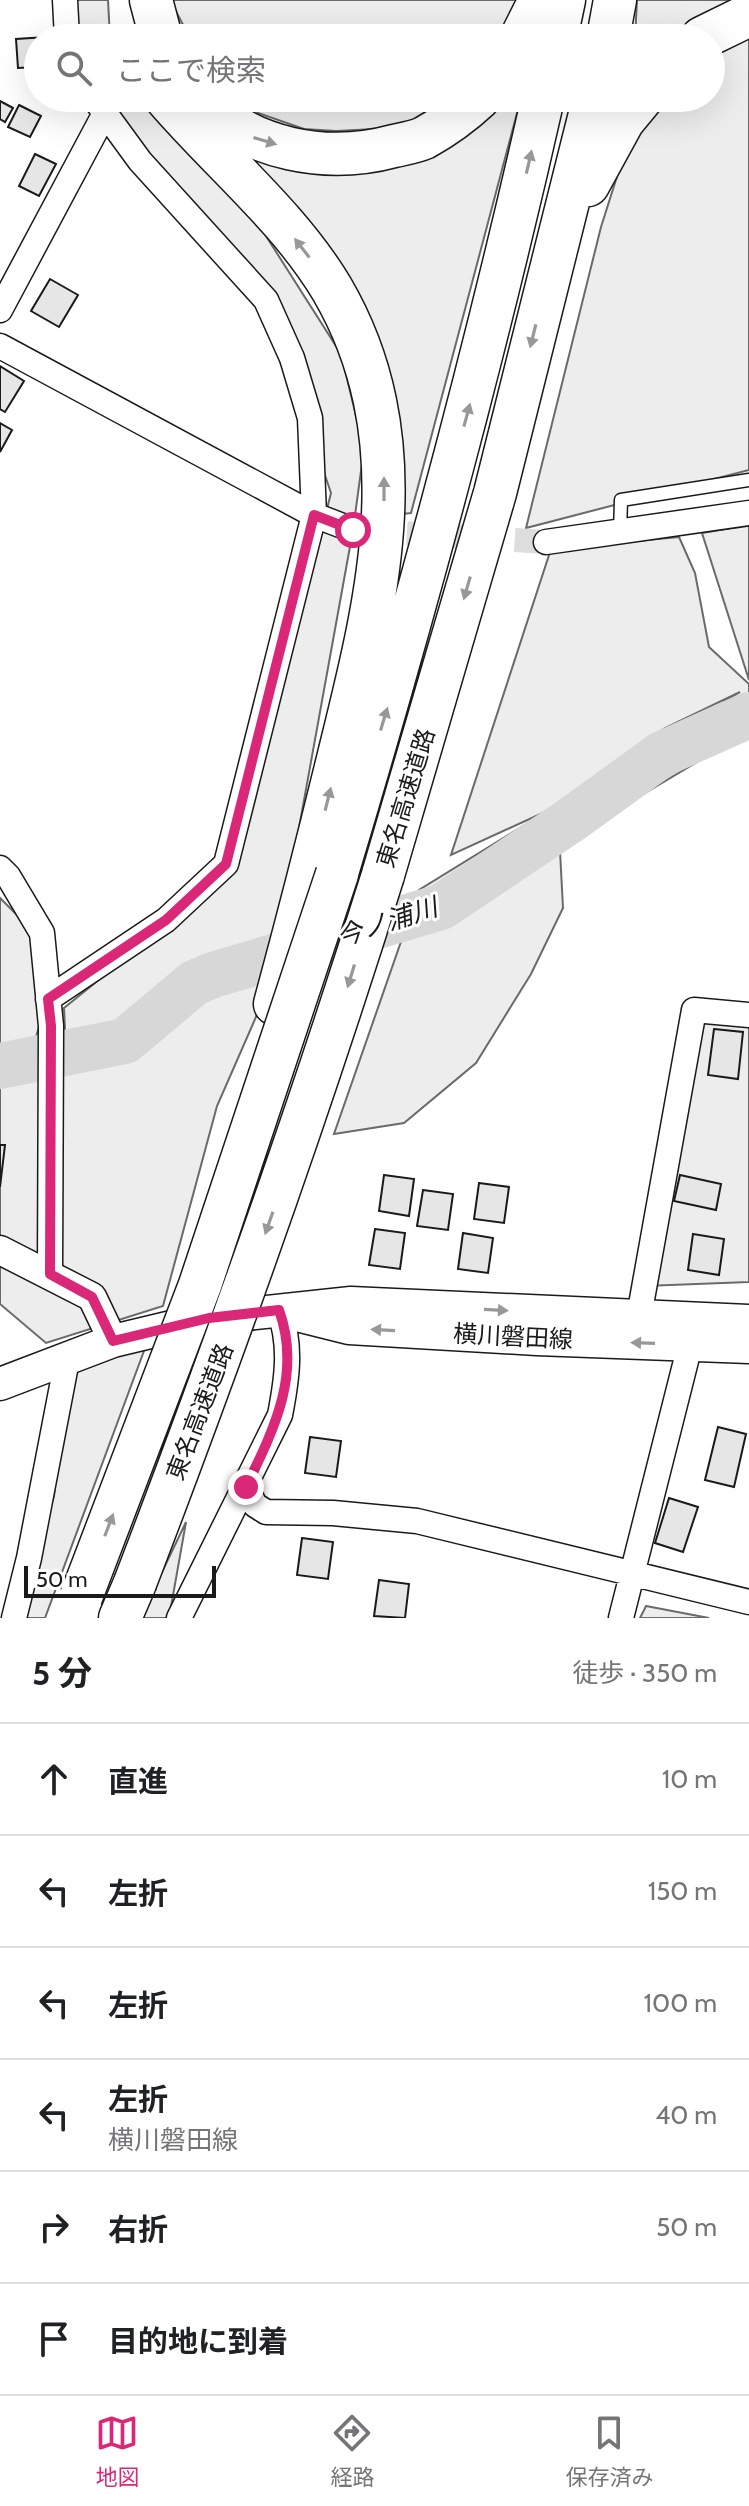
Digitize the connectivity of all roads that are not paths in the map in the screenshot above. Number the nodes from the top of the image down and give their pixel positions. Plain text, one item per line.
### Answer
1 (65, 0) edge
2 (126, 0) edge
3 (151, 0) edge
4 (540, 0) edge
5 (564, 0) edge
6 (615, 0) edge
7 (749, 15) edge
8 (66, 24) edge
9 (131, 24) edge
10 (157, 24) edge
11 (528, 24) edge
12 (559, 24) edge
13 (611, 24) edge
14 (725, 27) edge
15 (97, 112) edge
16 (103, 112) edge
17 (179, 112) edge
18 (214, 112) edge
19 (460, 112) edge
20 (540, 112) edge
21 (590, 112) edge
22 (630, 112) edge
23 (547, 279) junction
24 (0, 310) edge
25 (0, 346) edge
26 (749, 480) edge
27 (749, 513) edge
28 (314, 515) junction
29 (353, 530) tunnel mouth
30 (620, 532) junction
31 (546, 542) tunnel mouth
32 (0, 868) edge
33 (323, 875) junction
34 (48, 999) junction
35 (749, 1015) edge
36 (0, 1250) edge
37 (50, 1274) junction
38 (279, 1310) junction
39 (639, 1316) junction
40 (749, 1321) edge
41 (113, 1341) junction
42 (690, 1345) junction
43 (749, 1347) edge
44 (67, 1360) junction
45 (0, 1384) edge
46 (246, 1487) junction
47 (632, 1572) junction
48 (127, 1600) edge
49 (749, 1602) edge
50 (76, 1608) edge
51 (14, 1618) edge
52 (179, 1618) edge
53 (621, 1618) edge

1 - 8 street
2 - 9 highway
3 - 10 highway
4 - 11 highway
5 - 12 highway
6 - 13 highway
7 - 14 highway
15 - 24 street
16 - 28 street
33 -> 17 highway
18 -> 19 highway
33 -> 20 highway, 東名高速道路
21 - 23 highway, 東名高速道路
22 - 23 highway
23 -> 48 highway, 東名高速道路, bridge
25 - 28 street
26 - 30 lane
27 - 30 street
28 - 29 street
28 - 34 street
30 - 31 street
32 - 34 street
50 -> 33 highway, 東名高速道路, bridge
34 - 37 street
35 - 39 street
36 - 37 street
37 - 41 street
38 -> 39 main road, 横川磐田線
38 - 41 main road, 横川磐田線
42 -> 38 main road, 横川磐田線
38 - 46 street
39 - 40 main road, 横川磐田線
41 - 44 main road, 横川磐田線
42 - 43 main road, 横川磐田線
42 - 47 street
44 - 45 main road, 横川磐田線
44 - 51 street
46 - 47 street
46 - 52 street
47 - 49 street
47 - 53 street

